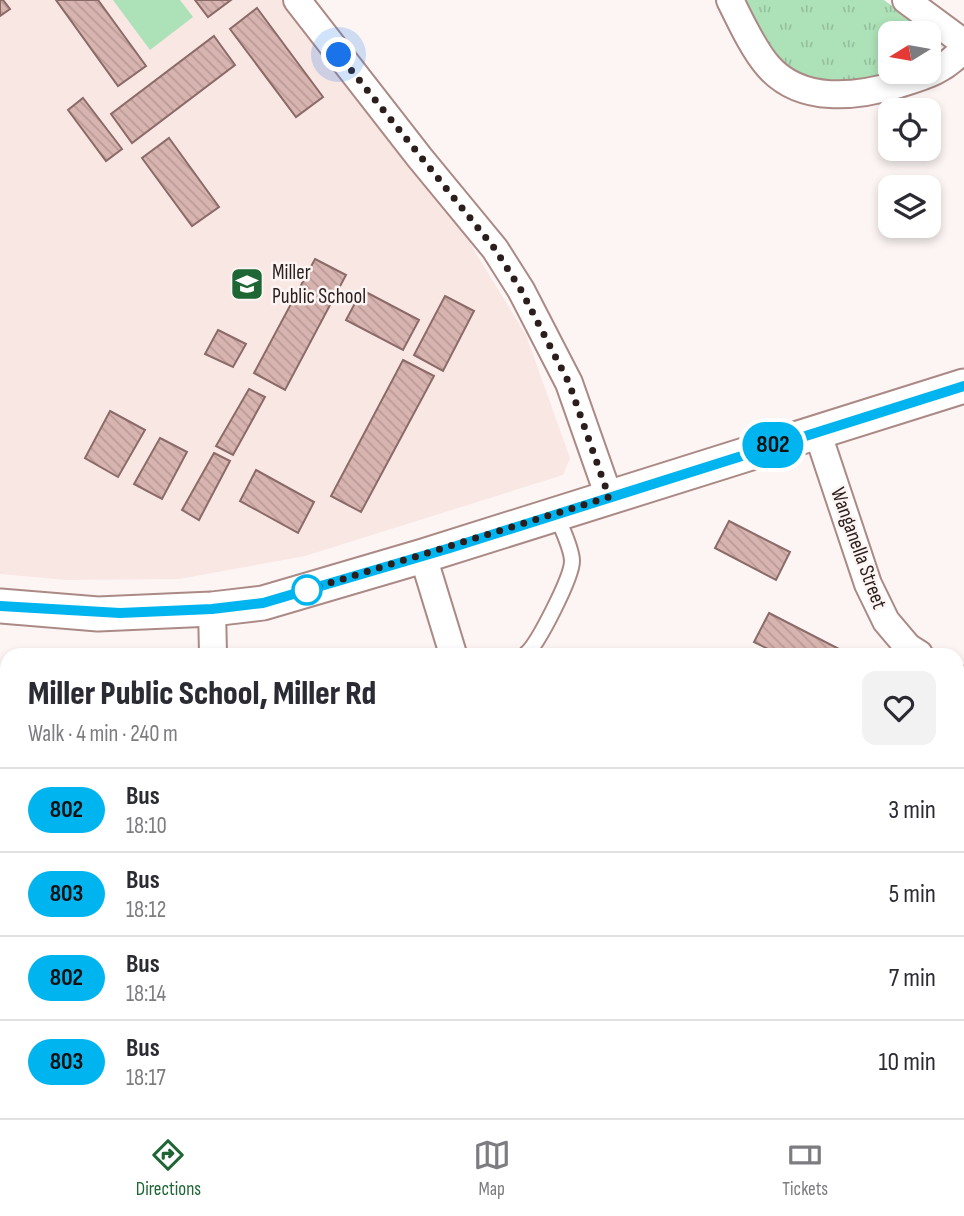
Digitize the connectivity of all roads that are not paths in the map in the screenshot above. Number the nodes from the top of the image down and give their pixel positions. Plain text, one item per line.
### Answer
1 (730, 0) edge
2 (906, 0) edge
3 (309, 4) edge
4 (964, 46) edge
5 (964, 386) edge
6 (817, 431) junction
7 (609, 497) junction
8 (556, 515) junction
9 (424, 556) junction
10 (0, 606) edge
11 (212, 609) junction
12 (213, 648) edge
13 (451, 648) edge
14 (530, 648) edge
15 (910, 648) edge

1 - 4 street
2 - 4 street
3 - 7 street
5 - 6 street
6 - 7 street
6 - 15 street, Wanganella Street
7 - 8 street
8 - 9 street
8 - 14 lane
9 - 11 street
9 - 13 street
10 - 11 street
11 - 12 street

